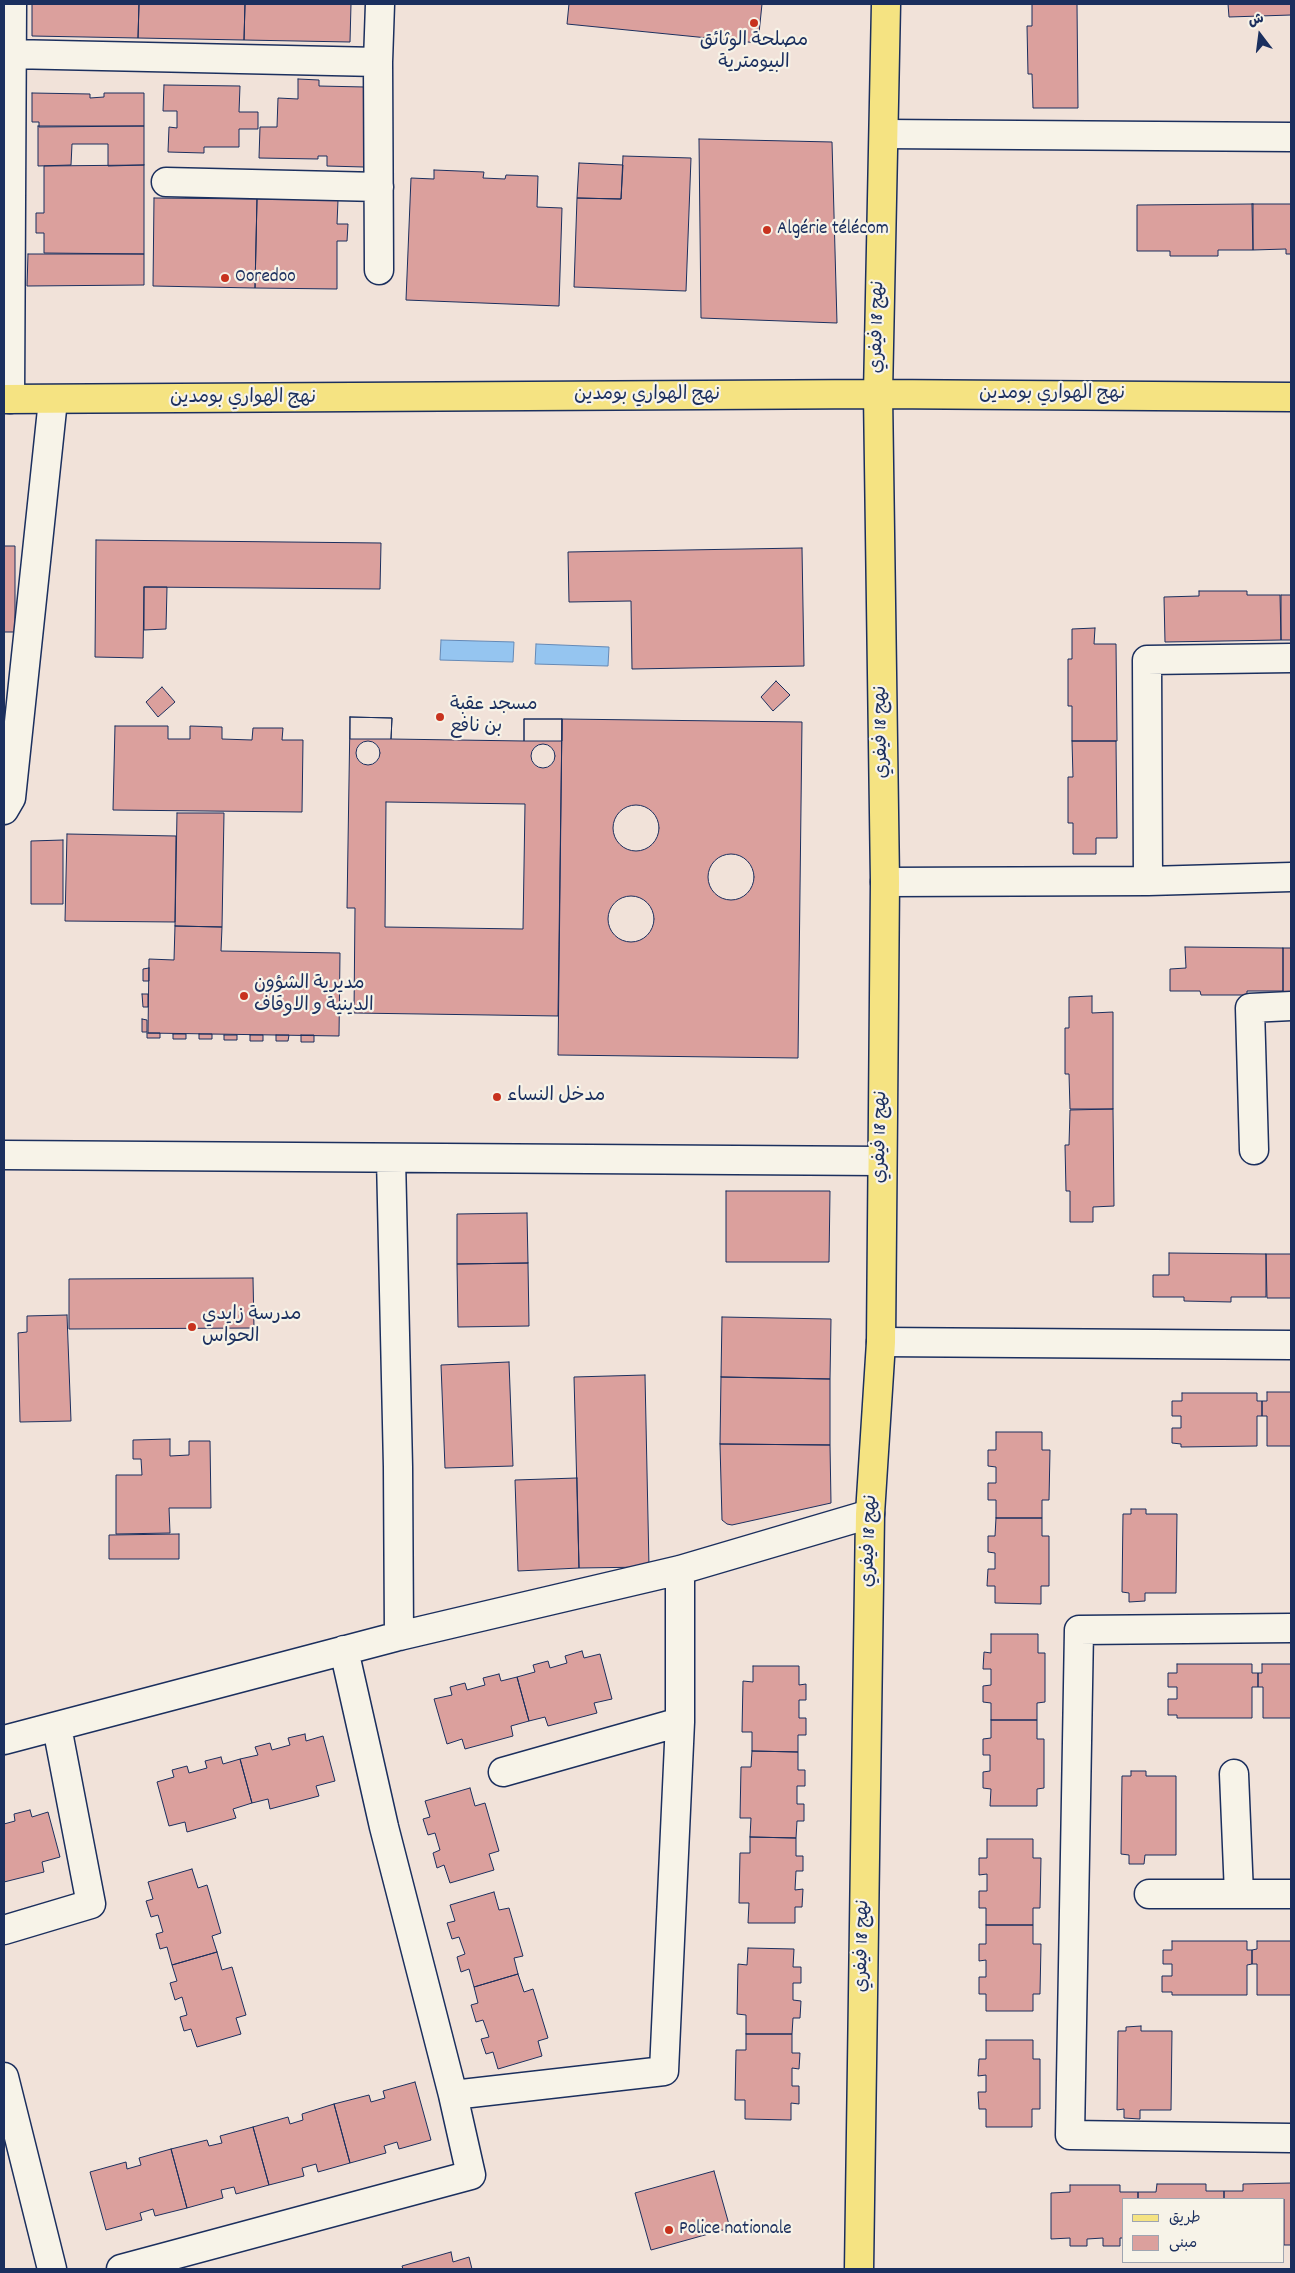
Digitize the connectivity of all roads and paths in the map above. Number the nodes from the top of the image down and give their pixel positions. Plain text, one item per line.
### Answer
1 (12, 4) edge
2 (380, 4) edge
3 (886, 4) edge
4 (10, 54) junction
5 (378, 62) junction
6 (884, 134) junction
7 (1291, 137) edge
8 (166, 182) dead end
9 (379, 187) junction
10 (379, 270) dead end
11 (878, 394) junction
12 (1291, 396) edge
13 (7, 399) edge
14 (53, 400) junction
15 (1291, 658) edge
16 (6, 802) edge
17 (1291, 877) edge
18 (1148, 881) junction
19 (885, 882) junction
20 (1291, 1006) edge
21 (1254, 1150) dead end
22 (4, 1155) edge
23 (391, 1158) junction
24 (881, 1162) junction
25 (881, 1342) junction
26 (1291, 1345) edge
27 (870, 1514) junction
28 (680, 1570) junction
29 (1291, 1628) edge
30 (399, 1636) junction
31 (344, 1650) junction
32 (680, 1722) junction
33 (57, 1727) junction
34 (4, 1740) edge
35 (503, 1772) dead end
36 (1234, 1774) dead end
37 (1149, 1894) dead end
38 (1239, 1894) junction
39 (1291, 1894) edge
40 (4, 1930) edge
41 (4, 2077) edge
42 (453, 2095) junction
43 (1291, 2138) edge
44 (52, 2269) edge
45 (121, 2269) edge
46 (859, 2269) edge

1 - 4 street
2 - 5 street
3 - 6 main road, نهج 18 فيفري
4 - 5 street
4 - 13 street
5 - 9 street
6 - 7 street
6 - 11 main road, نهج 18 فيفري
8 - 9 street
9 - 10 street
11 - 12 main road, نهج الهواري بومدين
11 - 14 main road, نهج الهواري بومدين
11 - 19 main road, نهج 18 فيفري
13 - 14 main road, نهج الهواري بومدين
14 - 16 street
15 - 18 street
17 - 18 street
18 - 19 street
19 - 24 main road, نهج 18 فيفري
20 - 21 street
22 - 23 street
23 - 24 street
23 - 30 street
24 - 25 main road, نهج 18 فيفري
25 - 26 street
25 - 27 main road, نهج 18 فيفري
27 - 28 street
27 - 46 main road, نهج 18 فيفري
28 - 30 street
28 - 32 street
29 - 43 street
30 - 31 street
31 - 33 street
31 - 42 street
32 - 35 street
32 - 42 street
33 - 34 street
33 - 40 street
36 - 38 street
37 - 38 street
38 - 39 street
41 - 44 street
42 - 45 street

